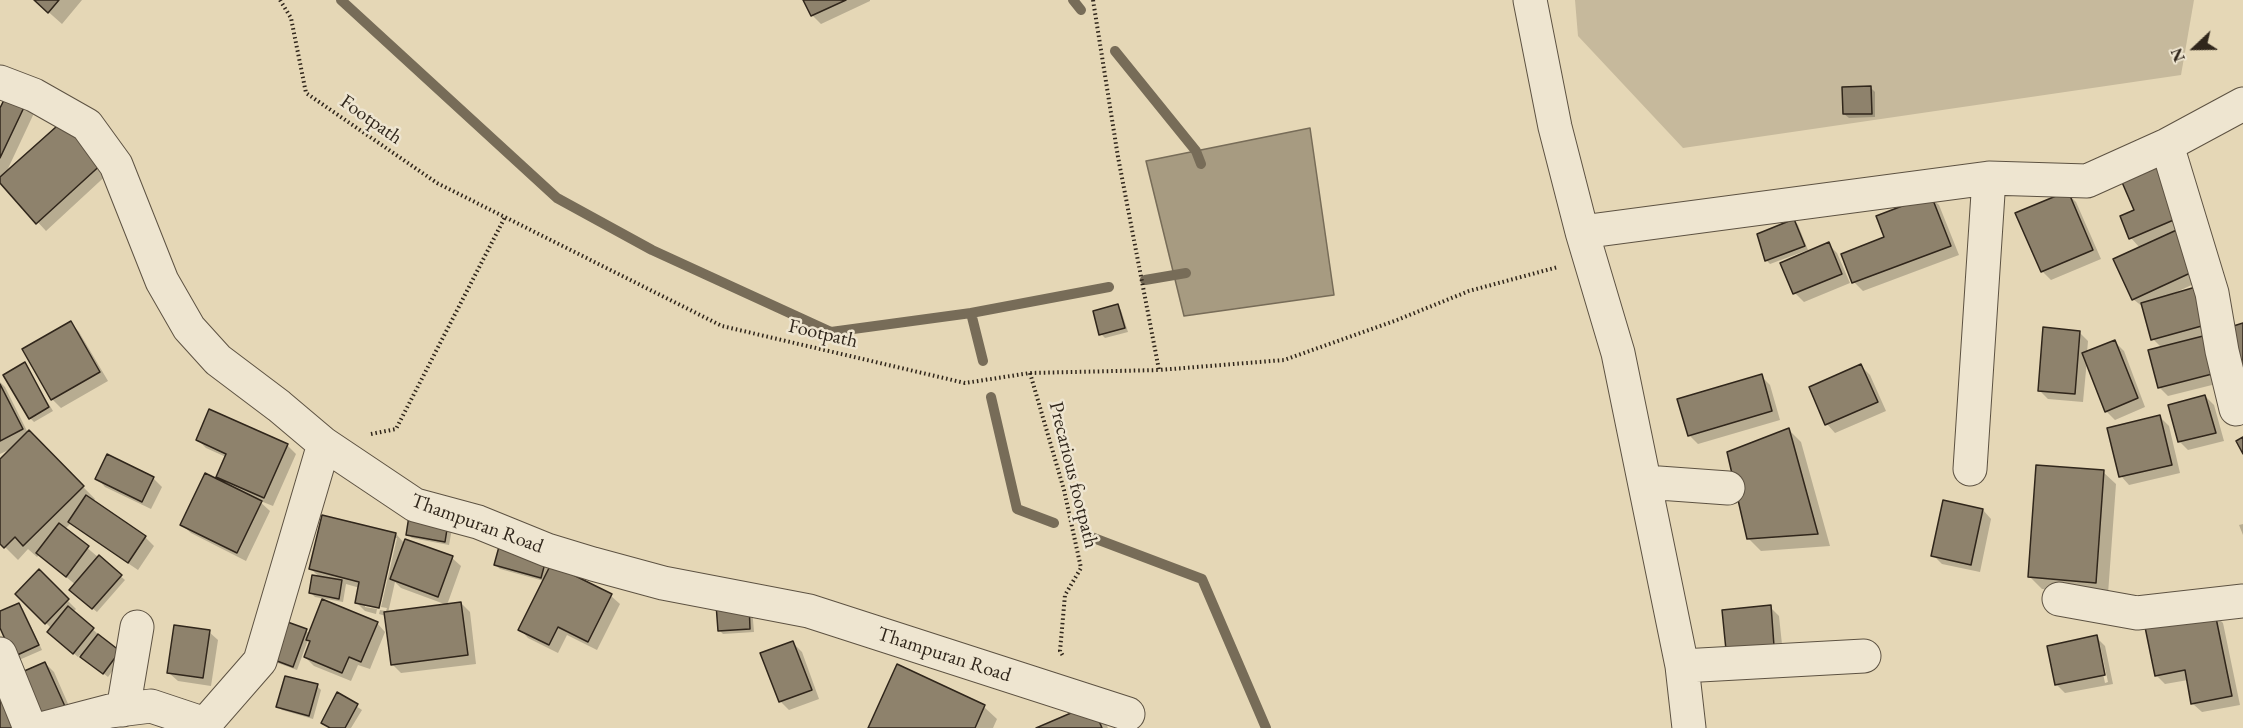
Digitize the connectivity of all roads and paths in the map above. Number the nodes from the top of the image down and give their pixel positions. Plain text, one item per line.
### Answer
1 (280, 0) edge
2 (1093, 0) edge
3 (1530, 0) edge
4 (0, 82) edge
5 (2243, 104) edge
6 (2168, 145) junction
7 (1989, 178) junction
8 (505, 217) junction
9 (1586, 245) junction
10 (1159, 370) junction
11 (1030, 373) junction
12 (2236, 409) dead end
13 (324, 444) junction
14 (1970, 469) dead end
15 (1645, 482) junction
16 (1728, 488) dead end
17 (2059, 599) dead end
18 (2243, 601) edge
19 (137, 627) dead end
20 (0, 654) edge
21 (1864, 656) dead end
22 (1066, 661) dead end
23 (1682, 666) junction
24 (123, 710) junction
25 (1128, 714) dead end
26 (205, 726) edge
27 (30, 728) edge
28 (45, 728) edge
29 (1689, 728) edge

1 - 8 path, Footpath
2 - 10 path
3 - 9 street
4 - 13 street, Thampuran Road
5 - 6 street
6 - 7 street
6 - 12 street
7 - 9 street
7 - 14 street
8 - 11 path, Footpath
8 - 13 path
9 - 10 path, Footpath
9 - 15 street
10 - 11 path, Footpath
11 - 22 path, Precarious footpath
13 - 25 street, Thampuran Road
13 - 26 street
15 - 16 street
15 - 23 street
17 - 18 street
19 - 24 street
20 - 27 street
21 - 23 street
23 - 29 street
24 - 26 street
24 - 28 street

